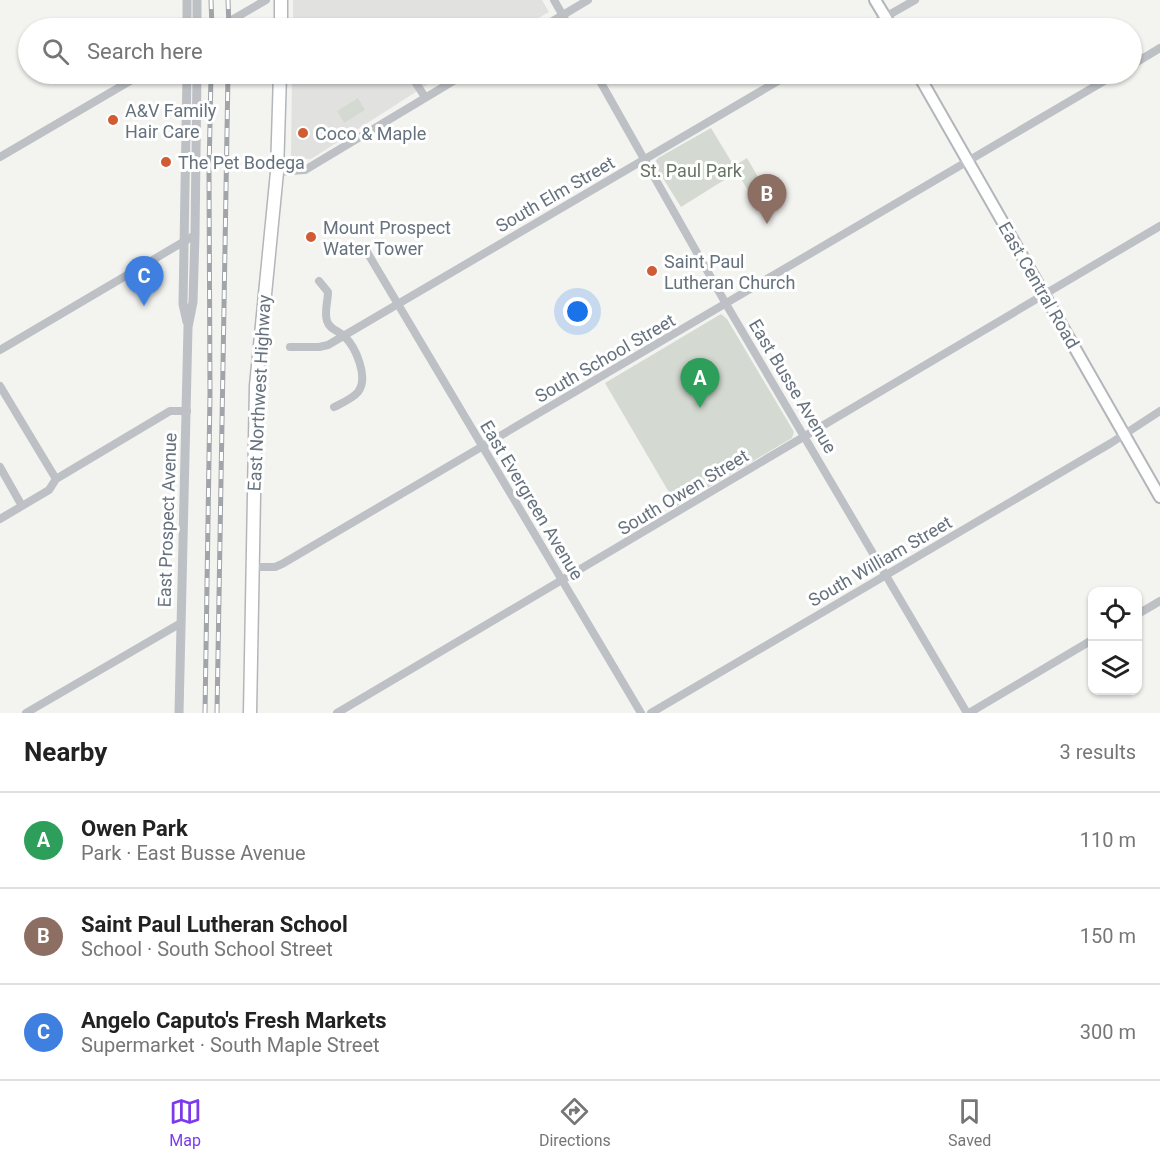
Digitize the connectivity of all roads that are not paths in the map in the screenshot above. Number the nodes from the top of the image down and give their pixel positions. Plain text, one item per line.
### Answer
1 (187, 0) edge
2 (197, 0) edge
3 (266, 0) edge
4 (281, 0) edge
5 (554, 0) edge
6 (588, 0) edge
7 (875, 0) edge
8 (915, 0) edge
9 (563, 15) junction
10 (885, 17) joint
11 (187, 18) edge
12 (197, 18) edge
13 (235, 18) edge
14 (281, 18) edge
15 (558, 18) edge
16 (565, 18) edge
17 (1160, 48) edge
18 (1142, 59) edge
19 (125, 84) edge
20 (187, 84) edge
21 (197, 84) edge
22 (280, 84) edge
23 (416, 84) edge
24 (448, 84) edge
25 (602, 84) edge
26 (773, 84) edge
27 (924, 84) edge
28 (1099, 84) edge
29 (425, 98) junction
30 (0, 157) edge
31 (968, 159) junction
32 (645, 160) junction
33 (277, 172) junction
34 (1160, 226) edge
35 (195, 235) junction
36 (184, 241) junction
37 (364, 247) dead end
38 (319, 281) dead end
39 (1044, 294) junction
40 (397, 304) junction
41 (726, 304) junction
42 (188, 327) junction
43 (344, 335) junction
44 (290, 347) dead end
45 (0, 350) edge
46 (0, 386) edge
47 (334, 407) dead end
48 (187, 411) junction
49 (1160, 411) edge
50 (1124, 434) junction
51 (806, 437) junction
52 (483, 446) junction
53 (0, 467) edge
54 (56, 479) junction
55 (1160, 497) edge
56 (22, 506) junction
57 (0, 519) edge
58 (252, 567) junction
59 (886, 575) junction
60 (562, 580) junction
61 (1160, 601) edge
62 (1142, 611) edge
63 (181, 623) junction
64 (1090, 641) edge
65 (26, 713) edge
66 (179, 713) edge
67 (250, 713) edge
68 (337, 713) edge
69 (641, 713) edge
70 (651, 713) edge
71 (968, 713) edge

1 - 11 street
2 - 12 street
3 - 13 street
4 - 14 main road
5 - 9 street
6 - 9 street
7 - 10 main road
8 - 10 street
9 - 15 street
9 - 16 street
17 - 18 street
19 - 30 street
20 - 36 street, East Prospect Avenue
21 - 35 street, East Prospect Avenue
22 - 33 main road, East Northwest Highway
23 - 29 street
24 - 29 street
25 - 32 street, East Busse Avenue
26 - 32 street, South Elm Street
27 - 31 main road, East Central Road
28 - 31 street, South School Street
29 - 33 street
31 - 39 main road, East Central Road
31 - 41 street, South School Street
32 - 40 street, South Elm Street
32 - 41 street, East Busse Avenue
33 - 58 main road, East Northwest Highway
34 - 39 street, South Owen Street
35 - 36 street
35 - 42 street, East Prospect Avenue
36 - 42 street, East Prospect Avenue
36 - 45 street
37 - 40 street, East Evergreen Avenue
38 - 43 street
39 - 50 main road, East Central Road
39 - 51 street, South Owen Street
40 - 43 street, South Elm Street
40 - 52 street, East Evergreen Avenue
41 - 51 street, East Busse Avenue
41 - 52 street, South School Street
42 - 48 street, East Prospect Avenue
43 - 44 street, South Elm Street
43 - 47 street
46 - 54 street
48 - 54 street
48 - 63 street, East Prospect Avenue
49 - 50 street, South William Street
50 - 55 main road, East Central Road
50 - 59 street, South William Street
51 - 59 street, East Busse Avenue
51 - 60 street, South Owen Street
52 - 58 street, South School Street
52 - 60 street, East Evergreen Avenue
53 - 56 street
54 - 56 street
56 - 57 street
58 - 67 main road, East Northwest Highway
59 - 70 street, South William Street
59 - 71 street, East Busse Avenue
60 - 68 street, South Owen Street
60 - 69 street, East Evergreen Avenue
61 - 62 street
63 - 65 street
63 - 66 street, East Prospect Avenue
64 - 71 street

